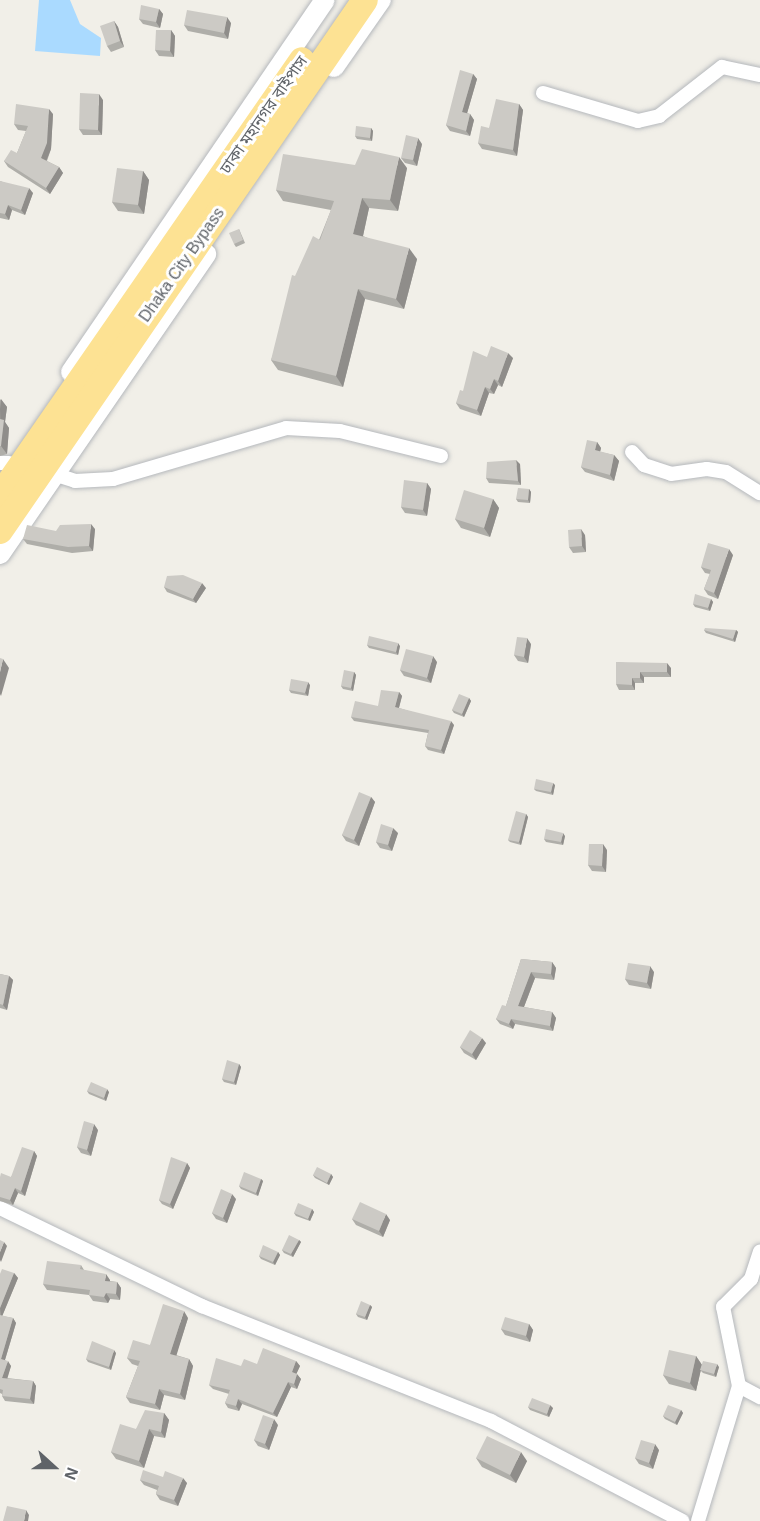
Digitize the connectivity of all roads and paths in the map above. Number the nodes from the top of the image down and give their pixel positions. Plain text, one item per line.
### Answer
1 (325, 0) edge
2 (344, 0) edge
3 (364, 0) edge
4 (381, 0) edge
5 (760, 75) edge
6 (543, 93) dead end
7 (632, 452) dead end
8 (441, 456) dead end
9 (3, 467) edge
10 (57, 475) junction
11 (760, 493) edge
12 (0, 496) edge
13 (0, 531) edge
14 (0, 554) edge
15 (0, 1208) edge
16 (760, 1251) edge
17 (739, 1386) junction
18 (760, 1397) edge
19 (682, 1521) edge
20 (698, 1521) edge

1 - 9 main road
2 - 12 highway, ঢাকা মহানগর বাইপাস
3 - 13 highway, Dhaka City Bypass
4 - 10 main road
5 - 6 street
7 - 11 street
8 - 10 street
10 - 14 main road
15 - 19 street
16 - 17 street
17 - 18 street
17 - 20 street

